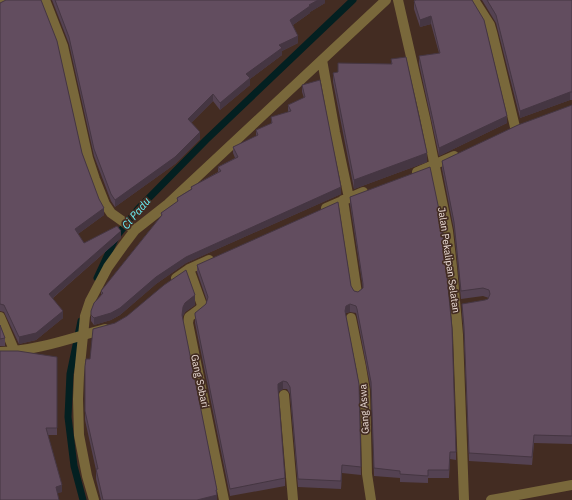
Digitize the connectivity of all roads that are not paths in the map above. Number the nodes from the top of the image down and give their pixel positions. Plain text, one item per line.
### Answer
1 (44, 0) edge
2 (386, 0) edge
3 (398, 0) edge
4 (474, 0) edge
5 (322, 60) junction
6 (515, 127) edge
7 (461, 153) edge
8 (434, 166) junction
9 (406, 176) edge
10 (370, 190) edge
11 (346, 199) junction
12 (315, 213) edge
13 (134, 230) junction
14 (217, 257) edge
15 (189, 269) junction
16 (165, 285) edge
17 (357, 293) edge
18 (469, 304) edge
19 (456, 306) junction
20 (0, 317) edge
21 (351, 318) dead end
22 (113, 326) edge
23 (81, 335) junction
24 (0, 352) edge
25 (15, 352) junction
26 (284, 395) dead end
27 (572, 485) edge
28 (94, 500) edge
29 (224, 500) edge
30 (293, 500) edge
31 (371, 500) edge
32 (464, 500) edge
33 (491, 500) edge

1 - 13 street
2 - 5 street
3 - 8 street, Jalan Pekalipan Selatan
4 - 6 street
5 - 11 street
5 - 13 street
7 - 8 street
8 - 9 street
8 - 19 street, Jalan Pekalipan Selatan
10 - 11 street
11 - 12 street
11 - 17 street
13 - 23 street
14 - 15 street
15 - 16 street
15 - 29 street, Gang Sobari
18 - 19 street
19 - 32 street, Jalan Pekalipan Selatan
20 - 25 street
21 - 31 street, Gang Aswa
22 - 23 street
23 - 25 street
23 - 28 street
24 - 25 street
26 - 30 street
27 - 33 street

